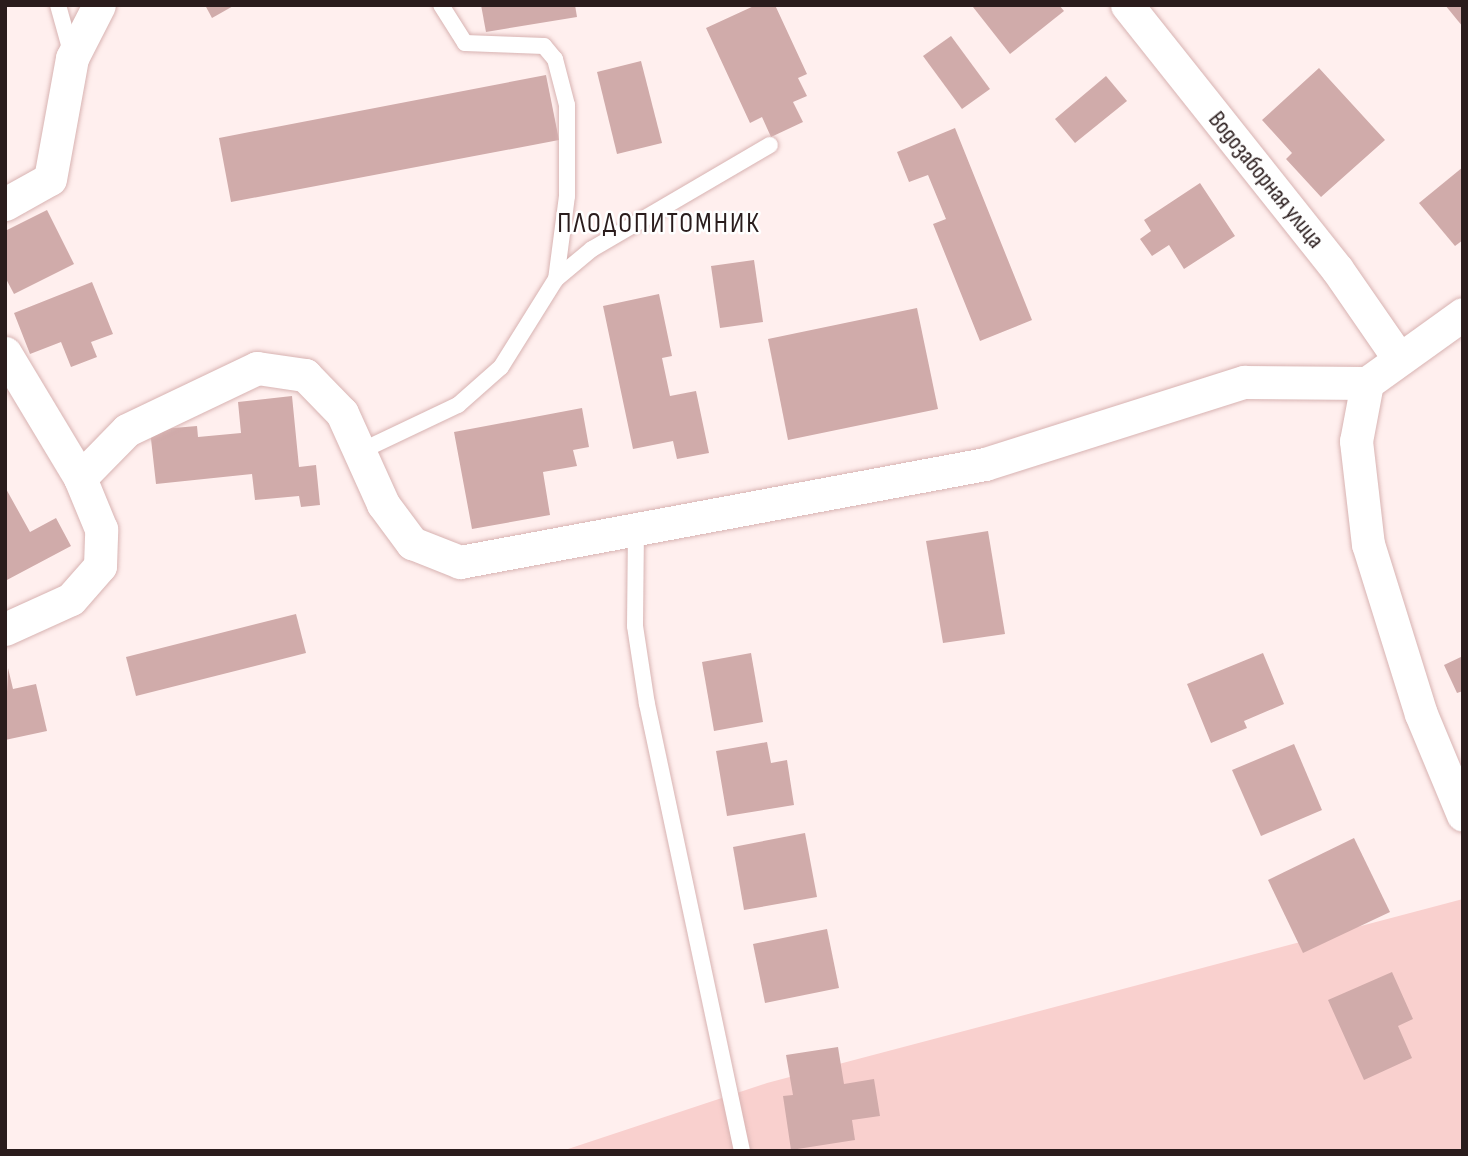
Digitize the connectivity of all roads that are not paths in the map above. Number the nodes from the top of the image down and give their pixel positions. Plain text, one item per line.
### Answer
1 (58, 5) edge
2 (99, 5) edge
3 (441, 5) edge
4 (1127, 5) edge
5 (72, 58) junction
6 (770, 145) dead end
7 (5, 204) edge
8 (556, 279) junction
9 (1463, 314) edge
10 (5, 353) edge
11 (1399, 359) junction
12 (1367, 383) junction
13 (359, 452) junction
14 (80, 478) junction
15 (636, 529) junction
16 (5, 629) edge
17 (1463, 816) edge
18 (742, 1151) edge

1 - 5 lane
2 - 5 street
3 - 8 lane
4 - 11 street, Водозаборная улица
5 - 7 street
6 - 8 lane
8 - 13 lane
9 - 11 street
10 - 14 street
11 - 12 street
12 - 15 street
12 - 17 street
13 - 14 street
13 - 15 street
14 - 16 street
15 - 18 lane

